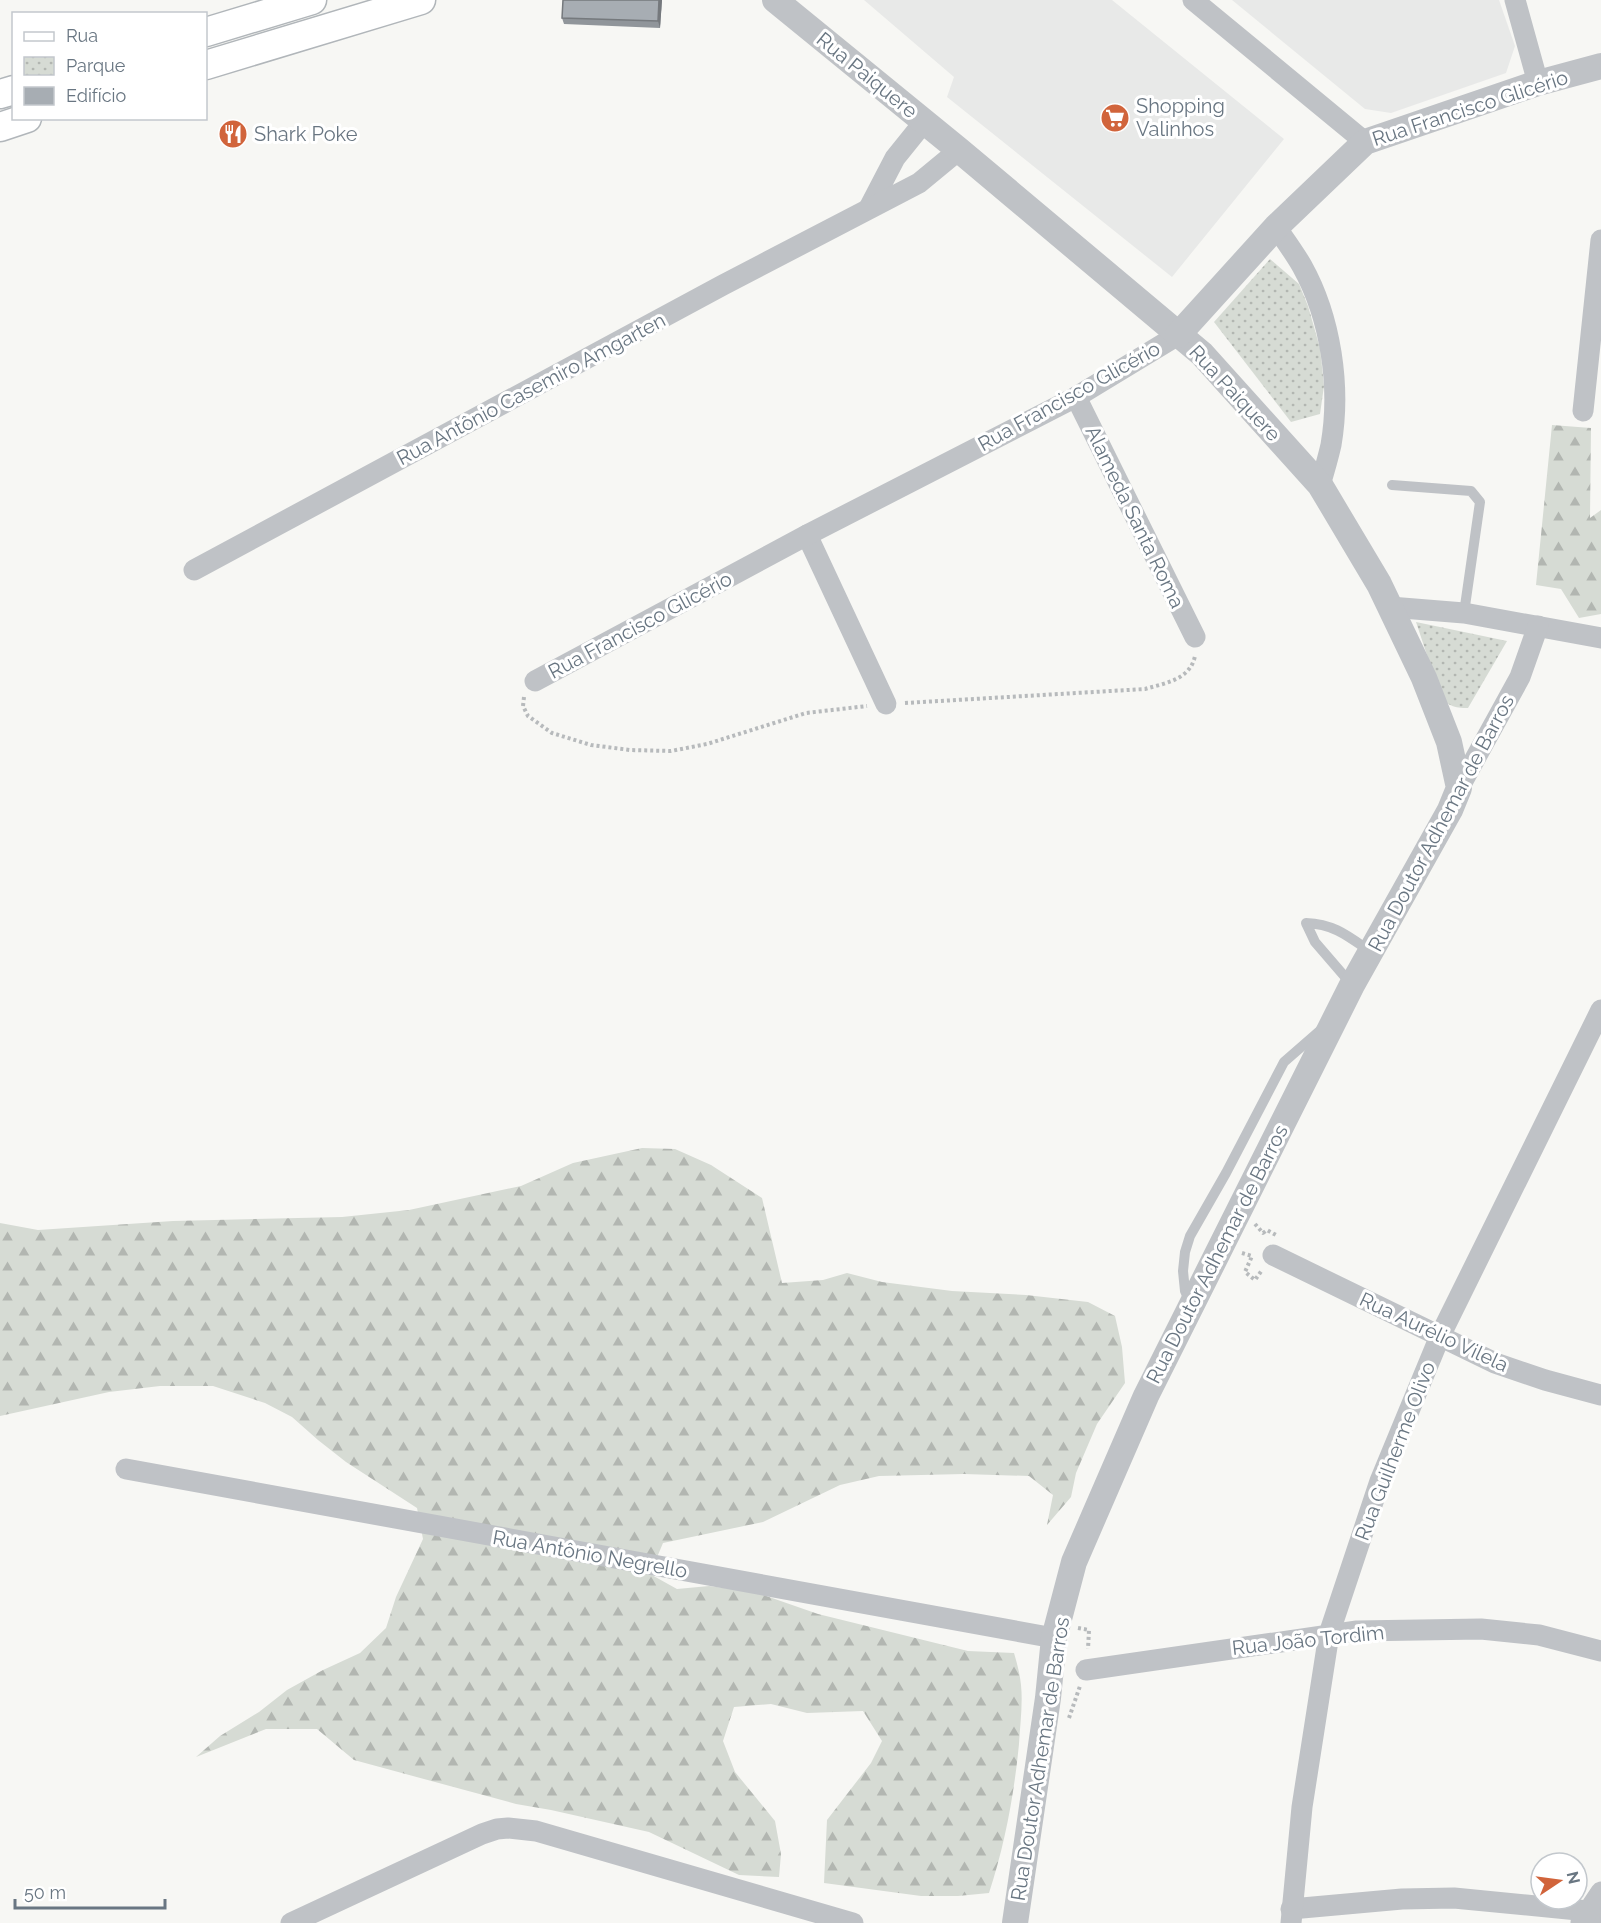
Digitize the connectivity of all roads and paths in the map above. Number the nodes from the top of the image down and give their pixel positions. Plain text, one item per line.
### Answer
1 (312, 0) edge
2 (421, 0) edge
3 (1193, 0) edge
4 (1515, 0) edge
5 (784, 2) edge
6 (207, 32) edge
7 (207, 65) edge
8 (1601, 66) edge
9 (1538, 83) junction
10 (21, 120) edge
11 (924, 122) junction
12 (0, 127) edge
13 (1365, 142) junction
14 (958, 150) junction
15 (869, 208) junction
16 (1276, 227) junction
17 (1601, 240) edge
18 (1178, 335) junction
19 (1076, 397) junction
20 (1583, 411) dead end
21 (1392, 484) dead end
22 (1320, 485) junction
23 (807, 535) junction
24 (194, 570) dead end
25 (1390, 607) junction
26 (1464, 614) junction
27 (1538, 626) junction
28 (1195, 637) joint
29 (1601, 638) edge
30 (535, 681) joint
31 (886, 704) junction
32 (1460, 788) junction
33 (1371, 952) junction
34 (1352, 985) junction
35 (1601, 1010) edge
36 (1335, 1018) junction
37 (1240, 1209) junction
38 (1221, 1247) junction
39 (1273, 1255) junction
40 (1192, 1305) junction
41 (1440, 1336) junction
42 (1601, 1395) edge
43 (126, 1469) dead end
44 (1056, 1633) junction
45 (1329, 1634) junction
46 (1601, 1651) edge
47 (1086, 1670) joint
48 (1601, 1892) edge
49 (1291, 1916) edge
50 (1590, 1917) edge
51 (291, 1923) edge
52 (853, 1923) edge
53 (1015, 1923) edge

1 - 6 main road
2 - 7 main road
3 - 13 street
4 - 9 street
5 - 11 street, Rua Paiquere
8 - 9 street, Rua Francisco Glicério
9 - 13 street, Rua Francisco Glicério
10 - 12 main road
11 - 14 street, Rua Paiquere
11 - 15 street
13 - 16 street, Rua Francisco Glicério
14 - 15 street, Rua Antônio Casemiro Amgarten
14 - 18 street, Rua Paiquere
15 - 24 street, Rua Antônio Casemiro Amgarten
16 - 18 street, Rua Francisco Glicério
16 - 22 street
17 - 20 street
18 - 19 street, Rua Francisco Glicério
18 - 22 street, Rua Paiquere
19 - 23 street, Rua Francisco Glicério
19 - 28 street, Alameda Santa Roma
21 - 26 lane
22 - 25 street, Rua Paiquere
23 - 30 street, Rua Francisco Glicério
23 - 31 street
25 - 26 street
25 - 32 street, Rua Paiquere
26 - 27 street
27 - 29 street
27 - 32 street, Rua Doutor Adhemar de Barros
28 - 31 path
30 - 31 path
32 - 33 street, Rua Doutor Adhemar de Barros
33 - 34 street, Rua Doutor Adhemar de Barros
33 - 34 lane
34 - 36 street, Rua Doutor Adhemar de Barros
35 - 41 street, Rua Guilherme Olivo
36 - 37 street, Rua Doutor Adhemar de Barros
36 - 40 lane
37 - 38 street, Rua Doutor Adhemar de Barros
37 - 39 path
38 - 39 path
38 - 40 street, Rua Doutor Adhemar de Barros
39 - 41 street, Rua Aurélio Vilela
40 - 44 street, Rua Doutor Adhemar de Barros
41 - 42 street, Rua Aurélio Vilela
41 - 45 street, Rua Guilherme Olivo
43 - 44 street, Rua Antônio Negrello
44 - 47 path
44 - 53 street, Rua Doutor Adhemar de Barros
45 - 46 street, Rua João Tordim
45 - 47 street, Rua João Tordim
45 - 49 street, Rua Guilherme Olivo
48 - 50 street
49 - 50 street
51 - 52 street

